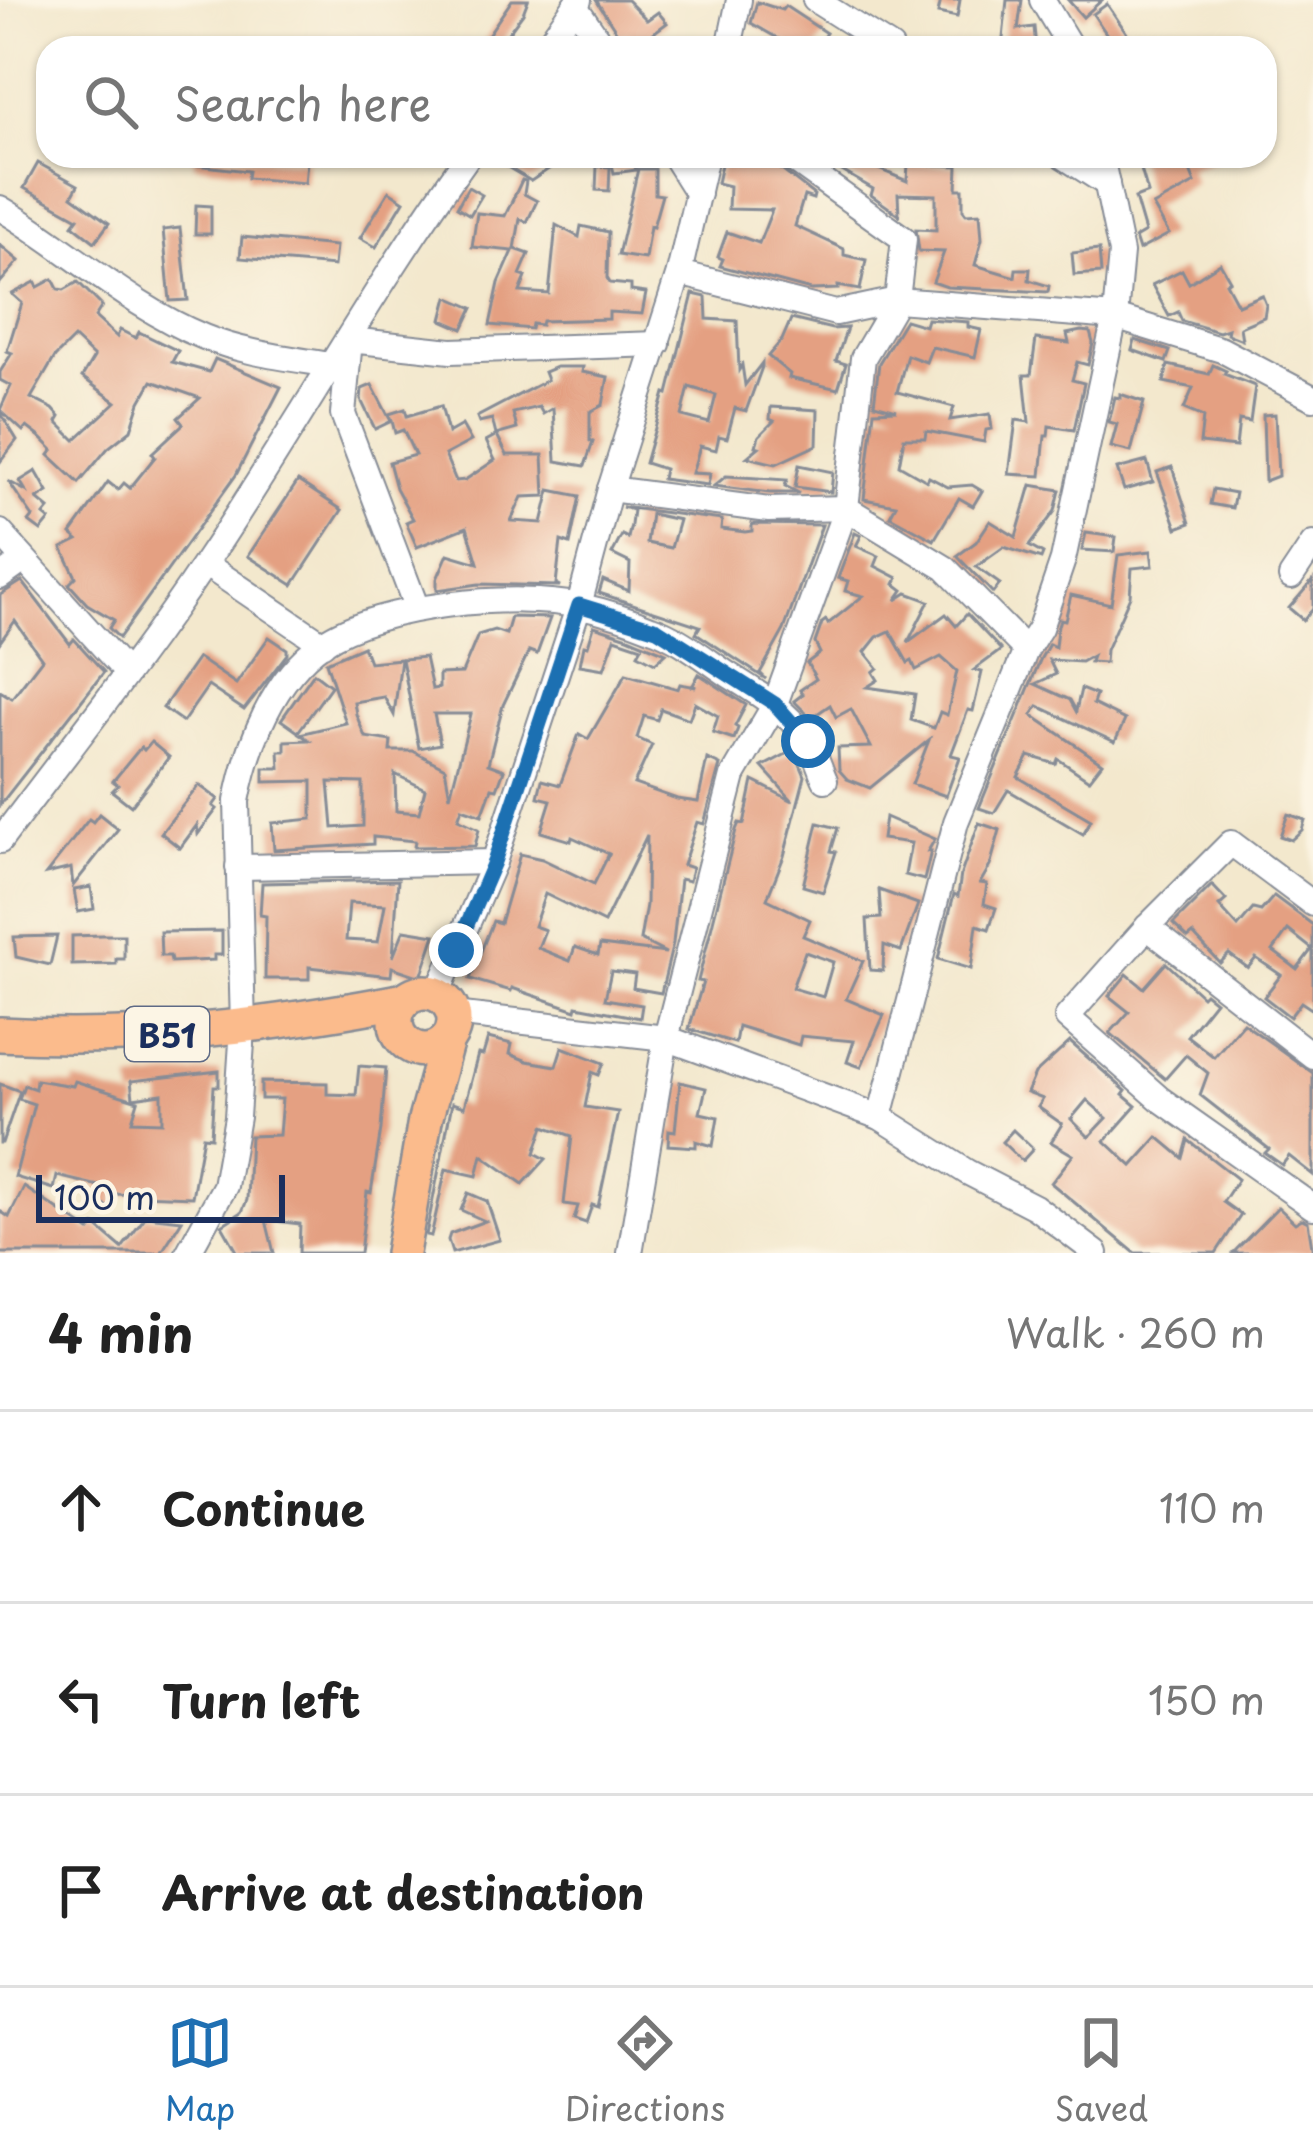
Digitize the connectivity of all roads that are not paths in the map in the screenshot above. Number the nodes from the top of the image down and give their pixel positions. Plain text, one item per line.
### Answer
1 (739, 0) edge
2 (815, 0) edge
3 (1042, 0) edge
4 (577, 3) edge
5 (554, 36) edge
6 (597, 36) edge
7 (732, 36) edge
8 (872, 36) edge
9 (1064, 36) edge
10 (459, 168) edge
11 (682, 168) edge
12 (703, 168) edge
13 (805, 168) edge
14 (1082, 168) edge
15 (1104, 168) edge
16 (1107, 184) junction
17 (698, 194) junction
18 (2, 212) edge
19 (679, 273) junction
20 (897, 300) junction
21 (1115, 317) junction
22 (350, 340) junction
23 (658, 344) junction
24 (330, 365) junction
25 (1313, 398) edge
26 (610, 489) junction
27 (846, 508) junction
28 (0, 532) edge
29 (1313, 544) edge
30 (23, 560) junction
31 (205, 564) junction
32 (0, 577) edge
33 (1291, 577) dead end
34 (579, 605) junction
35 (417, 609) junction
36 (322, 644) junction
37 (1026, 650) junction
38 (127, 672) junction
39 (775, 704) junction
40 (825, 780) dead end
41 (0, 841) edge
42 (494, 862) junction
43 (238, 867) junction
44 (1313, 904) edge
45 (1147, 927) junction
46 (436, 1012) junction
47 (334, 1013) junction
48 (243, 1027) junction
49 (0, 1034) edge
50 (666, 1038) junction
51 (404, 1040) junction
52 (1313, 1056) edge
53 (880, 1117) junction
54 (425, 1120) junction
55 (1313, 1208) edge
56 (188, 1253) edge
57 (402, 1253) edge
58 (630, 1253) edge
59 (1096, 1253) edge

1 - 7 street
2 - 8 street
3 - 9 street
4 - 5 street
4 - 6 street
10 - 22 street
11 - 17 street
12 - 17 street
13 - 20 street
14 - 16 street
15 - 16 street
16 - 21 street
17 - 19 street
18 - 24 street
19 - 20 street
19 - 23 street
20 - 21 street
20 - 27 street
21 - 25 street
21 - 37 street
22 - 23 street
22 - 24 street
22 - 35 street
23 - 26 street
24 - 31 street
26 - 27 street
26 - 34 street
27 - 37 street
27 - 39 street
28 - 30 street
29 - 33 street
30 - 32 street
30 - 38 street
31 - 36 street
31 - 38 street
34 - 35 street
34 - 39 street
34 - 42 street
35 - 36 street
36 - 43 street
37 - 53 street
38 - 41 street
39 - 40 street
39 - 50 street
42 - 43 street
42 - 46 street
43 - 48 street
44 - 45 street
45 - 52 street
45 - 55 street
46 - 47 highway, B51
46 - 50 street
46 - 51 highway
46 - 51 highway, B51
46 - 54 highway
47 - 48 highway, B51
47 - 51 highway, B51
48 - 49 highway, B51
48 - 56 street
50 - 53 street
50 - 58 street
51 - 54 highway
53 - 59 street
54 - 57 highway

